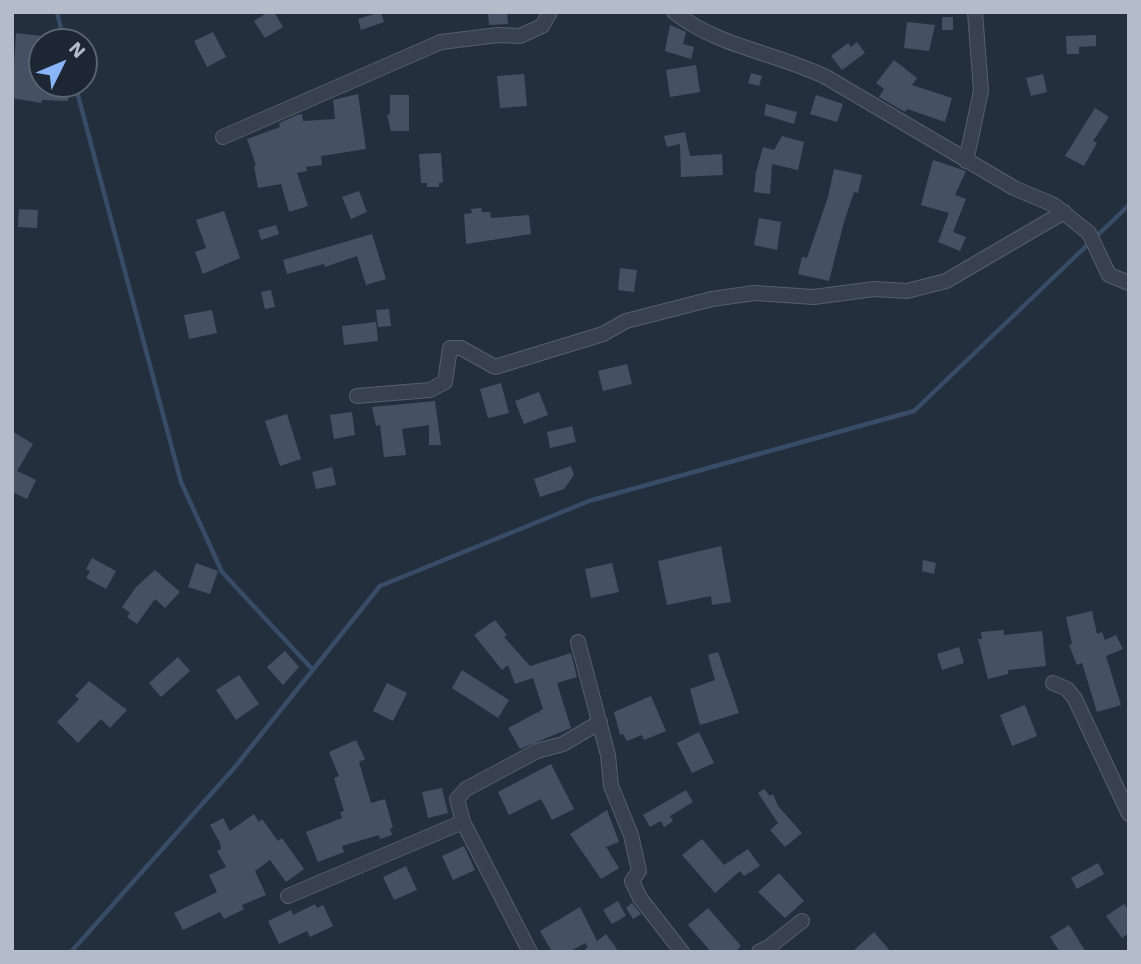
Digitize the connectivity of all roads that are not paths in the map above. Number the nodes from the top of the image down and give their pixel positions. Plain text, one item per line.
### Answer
1 (550, 12) edge
2 (674, 12) edge
3 (975, 12) edge
4 (223, 137) dead end
5 (966, 161) junction
6 (1063, 212) junction
7 (1129, 283) edge
8 (357, 396) dead end
9 (578, 642) dead end
10 (1053, 683) dead end
11 (600, 722) junction
12 (1129, 814) edge
13 (463, 822) junction
14 (288, 896) dead end
15 (802, 920) dead end
16 (530, 952) edge
17 (682, 952) edge
18 (759, 952) edge

1 - 4 street
2 - 5 street
3 - 5 street
5 - 6 street
6 - 7 street
6 - 8 street
9 - 11 street
10 - 12 street
11 - 13 street
11 - 17 street
13 - 14 street
13 - 16 street
15 - 18 street

